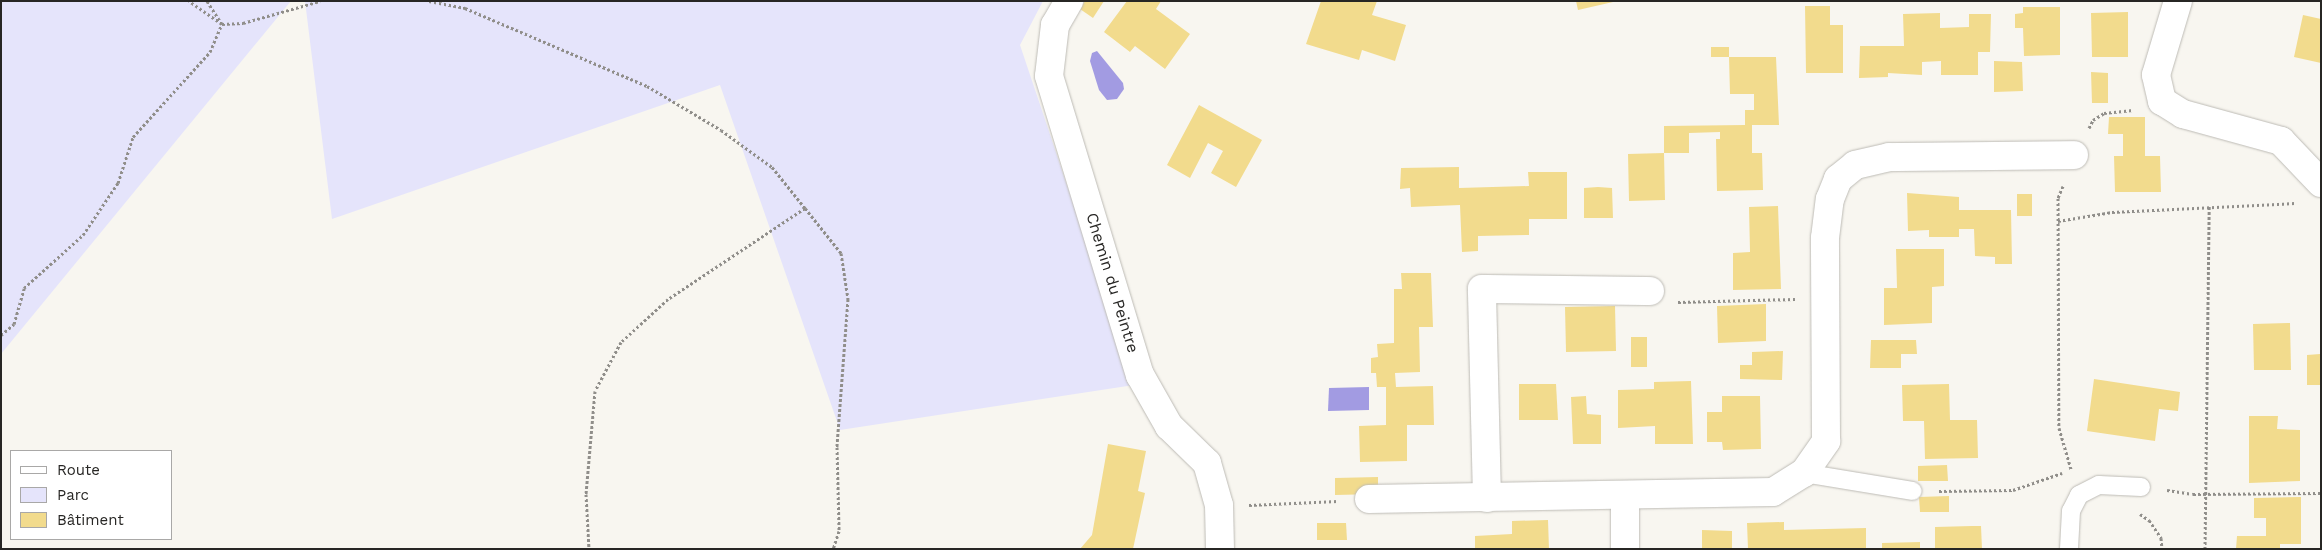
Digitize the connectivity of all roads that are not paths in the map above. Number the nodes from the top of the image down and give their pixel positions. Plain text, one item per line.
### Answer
1 (1069, 1) edge
2 (2178, 1) edge
3 (2074, 156) road end
4 (2321, 183) edge
5 (1650, 291) road end
6 (1804, 473) junction
7 (2141, 487) road end
8 (1913, 491) road end
9 (1625, 496) junction
10 (1487, 498) junction
11 (1368, 499) road end
12 (1220, 549) edge
13 (1625, 549) edge
14 (2068, 549) edge

1 - 12 street, Chemin du Peintre
2 - 4 street
3 - 6 street
5 - 10 street
6 - 8 lane
6 - 9 street
7 - 14 lane
9 - 10 street
9 - 13 street
10 - 11 street

